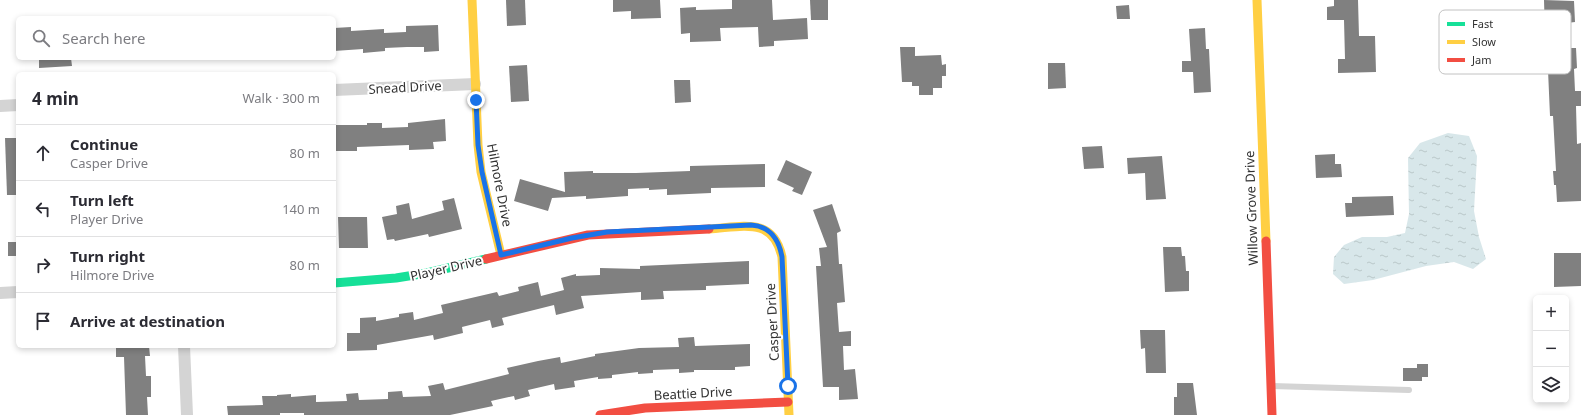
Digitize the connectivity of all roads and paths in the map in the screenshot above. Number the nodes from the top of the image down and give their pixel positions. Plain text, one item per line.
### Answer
1 (472, 0) edge
2 (1257, 0) edge
3 (475, 84) junction
4 (336, 90) edge
5 (16, 105) edge
6 (0, 106) edge
7 (769, 232) joint
8 (501, 255) junction
9 (336, 283) edge
10 (16, 292) edge
11 (0, 293) edge
12 (184, 348) edge
13 (1272, 386) junction
14 (1409, 390) dead end
15 (788, 402) junction
16 (187, 415) edge
17 (600, 415) edge
18 (789, 415) edge
19 (1272, 415) edge

1 - 3 street, Hilmore Drive
2 - 13 street, Willow Grove Drive
3 - 4 street, Snead Drive
3 - 8 street, Hilmore Drive
5 - 6 street
7 - 8 street, Player Drive
7 - 15 street, Casper Drive
8 - 9 street, Player Drive
10 - 11 street
12 - 16 street
13 - 14 lane
13 - 19 street, Willow Grove Drive
15 - 17 street, Beattie Drive
15 - 18 street, Casper Drive

